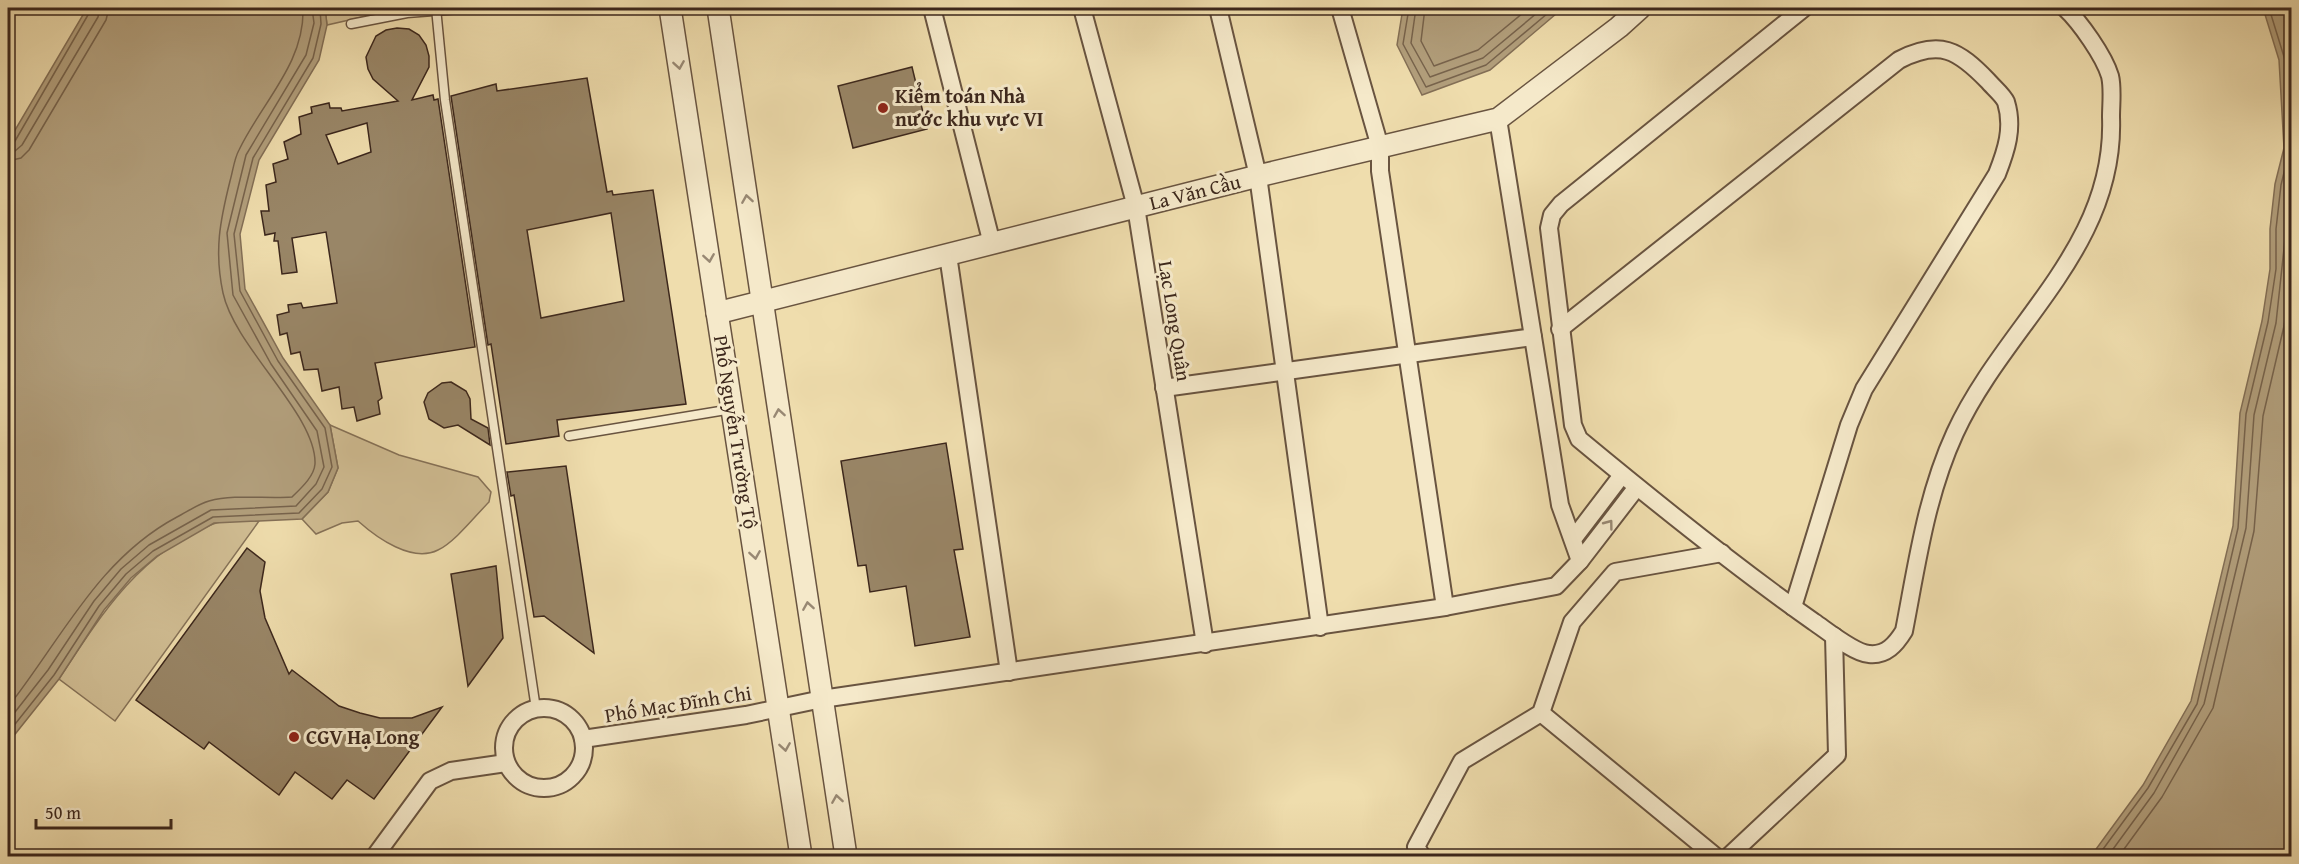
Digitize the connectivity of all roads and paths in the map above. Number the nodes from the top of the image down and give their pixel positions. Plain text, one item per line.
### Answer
1 (473, 8) edge
2 (670, 8) edge
3 (718, 8) edge
4 (932, 8) edge
5 (1082, 8) edge
6 (1218, 8) edge
7 (1340, 8) edge
8 (1640, 8) edge
9 (1804, 8) edge
10 (2065, 8) edge
11 (436, 9) edge
12 (351, 24) dead end
13 (1498, 119) junction
14 (1380, 147) junction
15 (1258, 176) junction
16 (1136, 207) junction
17 (992, 244) junction
18 (948, 255) junction
19 (763, 303) junction
20 (717, 313) junction
21 (1560, 328) junction
22 (1533, 337) junction
23 (1407, 355) junction
24 (1285, 371) junction
25 (1164, 388) junction
26 (732, 409) junction
27 (569, 436) dead end
28 (1622, 475) junction
29 (1637, 487) junction
30 (1574, 538) junction
31 (1722, 553) junction
32 (1580, 561) junction
33 (1445, 607) junction
34 (1793, 608) junction
35 (1320, 627) junction
36 (1834, 636) junction
37 (1205, 645) junction
38 (1009, 672) junction
39 (822, 699) junction
40 (779, 708) junction
41 (536, 709) junction
42 (1541, 713) junction
43 (583, 739) junction
44 (506, 763) junction
45 (375, 856) edge
46 (801, 856) edge
47 (846, 856) edge
48 (1422, 856) edge
49 (1715, 856) edge
50 (1729, 856) edge

1 - 11 lane
2 -> 20 street, Phố Nguyễn Trường Tộ
19 -> 3 street
4 - 17 street
5 - 16 street, Lạc Long Quân
6 - 15 street
7 - 14 street
8 - 13 street, La Văn Cầu
9 - 21 street
10 - 36 street
11 - 12 lane
11 - 41 lane
13 - 14 street, La Văn Cầu
13 - 22 street
14 - 15 street, La Văn Cầu
14 - 23 street
15 - 16 street, La Văn Cầu
15 - 24 street
16 - 17 street, La Văn Cầu
16 - 25 street, Lạc Long Quân
17 - 18 street, La Văn Cầu
18 - 19 street, La Văn Cầu
18 - 38 street
19 - 20 street, La Văn Cầu
39 -> 19 street
20 - 26 street, Phố Nguyễn Trường Tộ
21 - 28 street
21 - 34 street
22 - 23 street
22 - 30 street
23 - 24 street
23 - 33 street
24 - 25 street
24 - 35 street
25 - 37 street, Lạc Long Quân
26 - 27 lane
26 -> 40 street, Phố Nguyễn Trường Tộ
28 - 29 street
28 - 30 street
29 - 31 street
32 -> 29 street, Phố Mạc Đĩnh Chi
30 - 32 street
31 - 34 street
31 - 42 street
32 - 33 street, Phố Mạc Đĩnh Chi
33 - 35 street, Phố Mạc Đĩnh Chi
34 - 36 street
35 - 37 street, Phố Mạc Đĩnh Chi
36 - 50 street
37 - 38 street, Phố Mạc Đĩnh Chi
38 - 39 street, Phố Mạc Đĩnh Chi
39 - 40 street, Phố Mạc Đĩnh Chi
47 -> 39 street
40 - 43 street, Phố Mạc Đĩnh Chi
40 -> 46 street, Phố Nguyễn Trường Tộ
41 - 43 street
41 - 44 street
42 - 48 street
42 - 49 street
43 - 44 street
44 - 45 street

